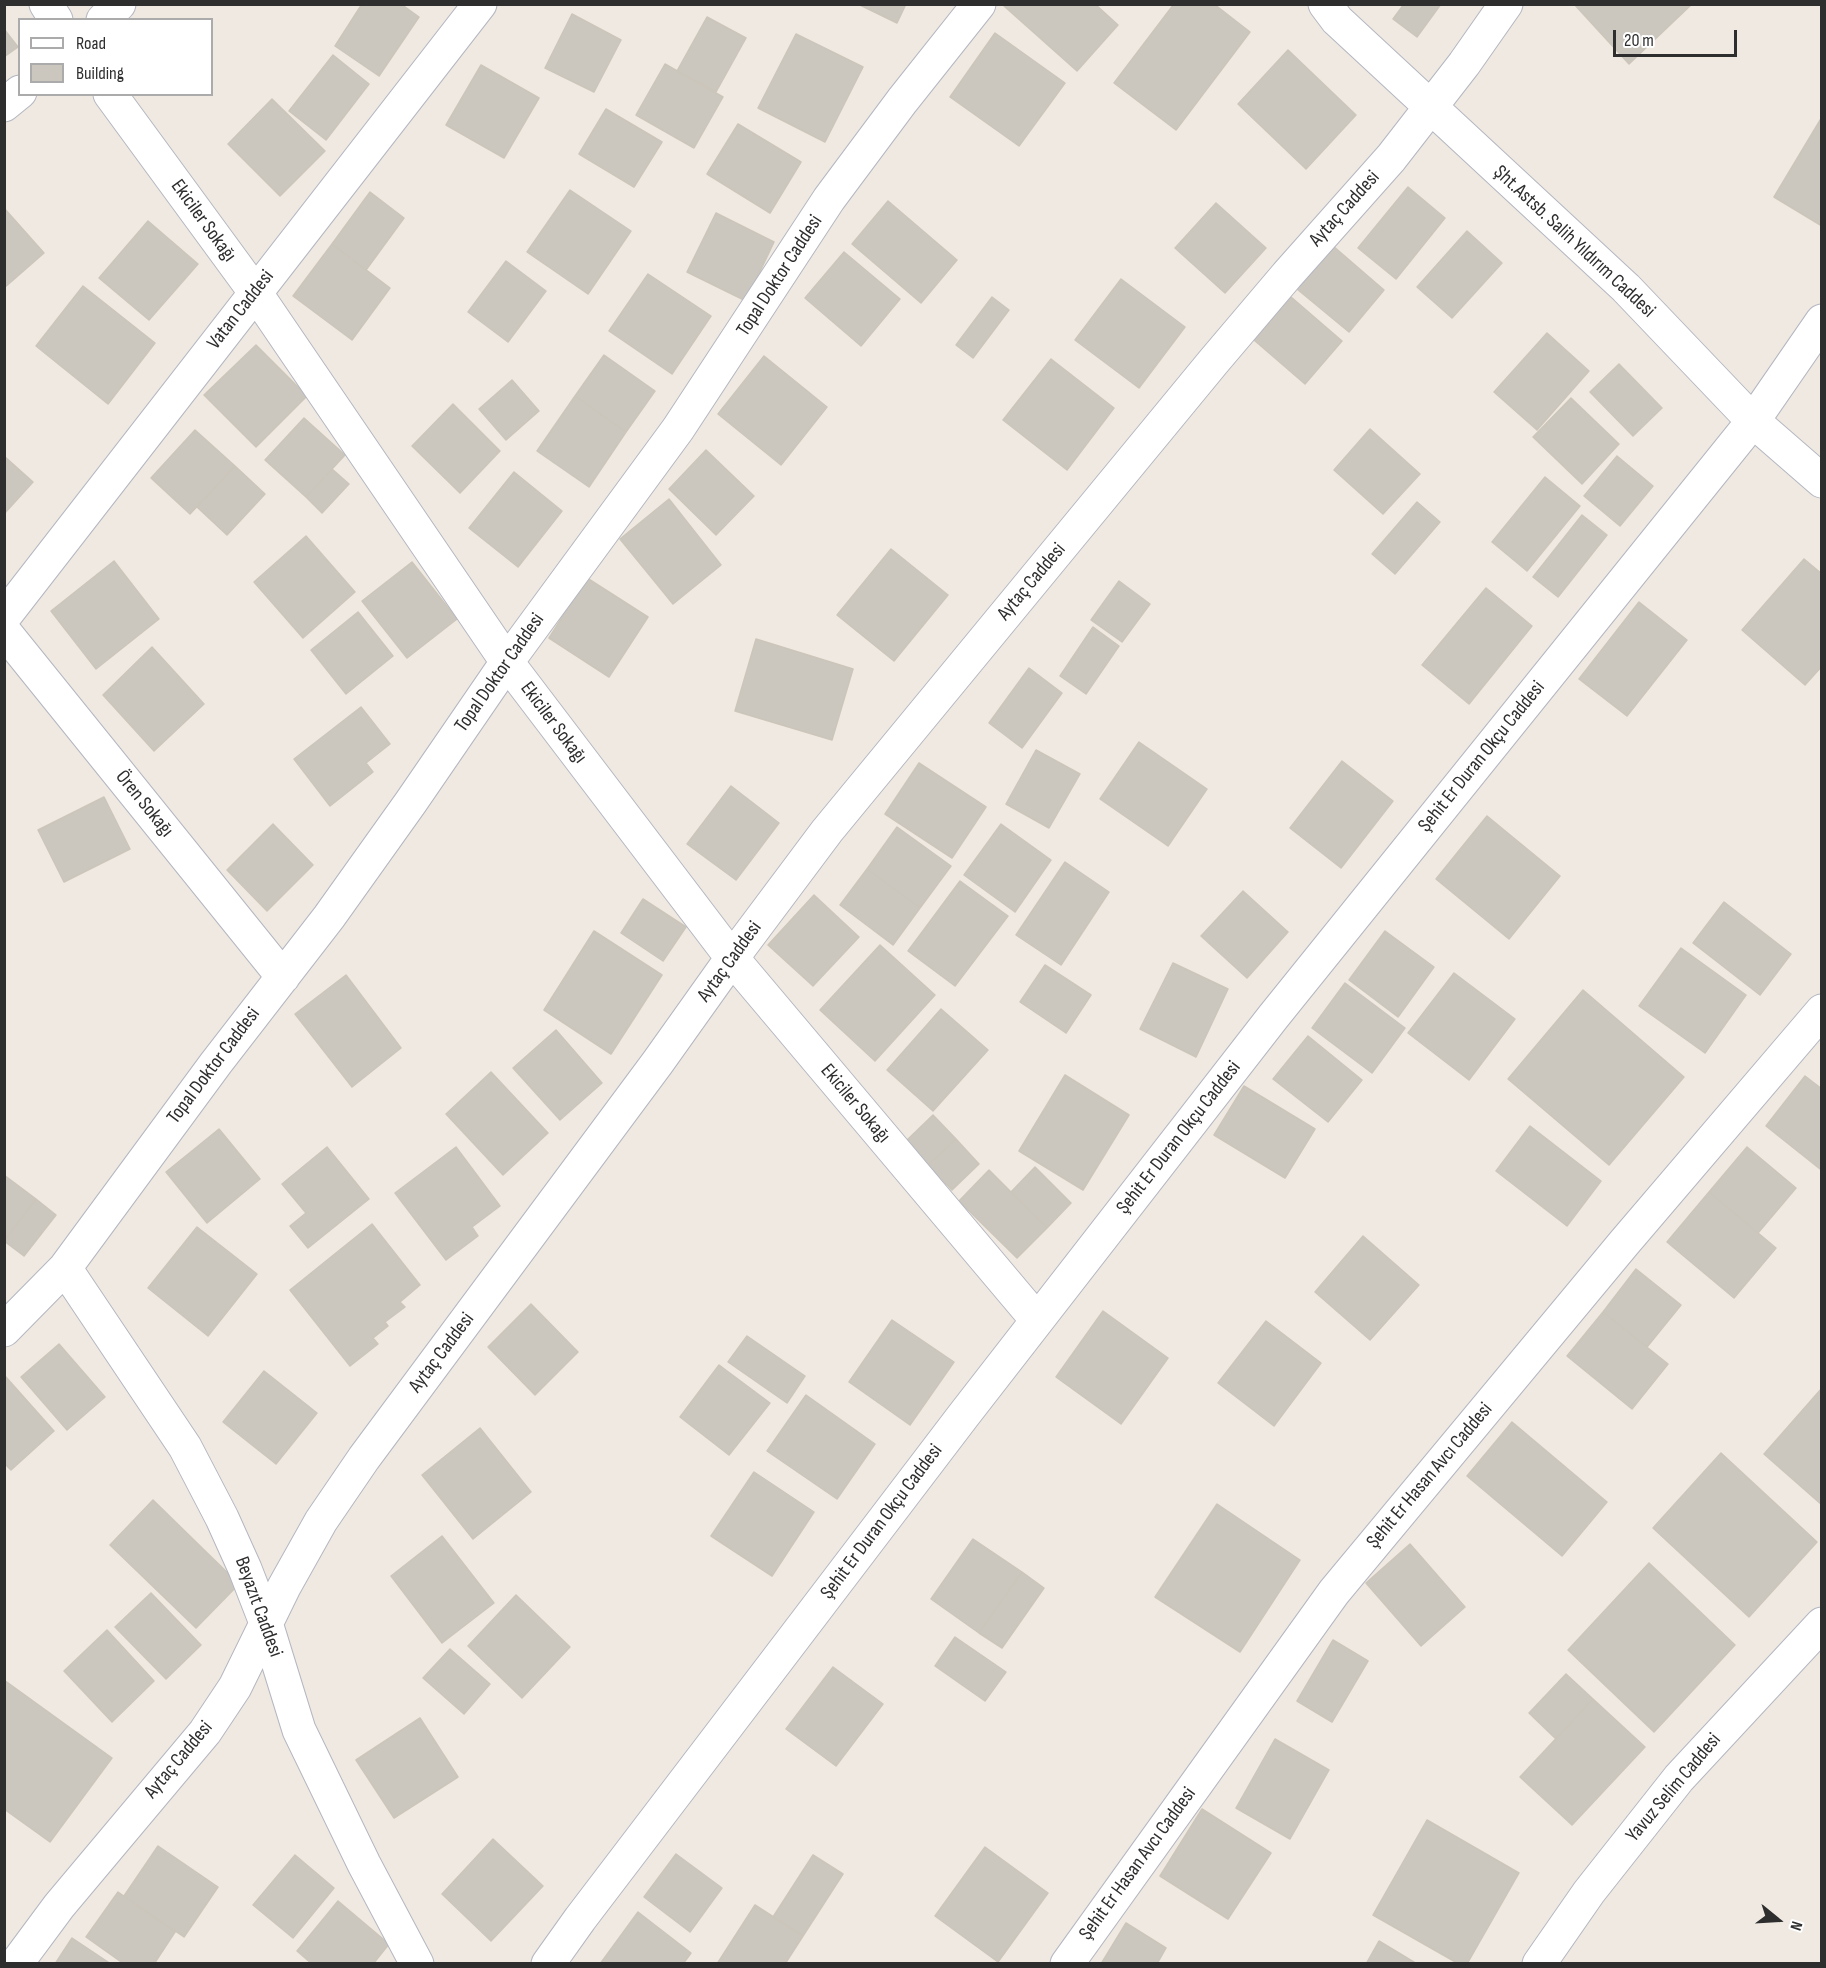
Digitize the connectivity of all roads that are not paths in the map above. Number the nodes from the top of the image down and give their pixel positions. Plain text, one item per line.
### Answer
1 (46, 4) edge
2 (119, 4) edge
3 (480, 4) edge
4 (979, 4) edge
5 (1325, 4) edge
6 (1506, 4) edge
7 (56, 18) edge
8 (105, 18) edge
9 (18, 94) edge
10 (111, 96) edge
11 (4, 105) edge
12 (1430, 108) junction
13 (255, 292) junction
14 (1821, 321) edge
15 (1753, 421) junction
16 (1821, 481) edge
17 (4, 617) edge
18 (4, 630) edge
19 (507, 662) junction
20 (732, 958) junction
21 (283, 977) junction
22 (1821, 1011) edge
23 (65, 1268) junction
24 (1037, 1320) junction
25 (4, 1330) edge
26 (266, 1623) junction
27 (1821, 1624) edge
28 (16, 1964) edge
29 (417, 1964) edge
30 (548, 1964) edge
31 (1067, 1964) edge
32 (1539, 1964) edge

1 - 7 street
2 - 8 street
3 - 13 street, Vatan Caddesi
4 - 19 street, Topal Doktor Caddesi
5 - 12 street, Şht.Astsb. Salih Yıldırım Caddesi
6 - 12 street, Aytaç Caddesi
9 - 11 street
10 - 13 street, Ekiciler Sokağı
12 - 15 street, Şht.Astsb. Salih Yıldırım Caddesi
12 - 20 street, Aytaç Caddesi
13 - 17 street, Vatan Caddesi
13 - 19 street, Ekiciler Sokağı
14 - 15 street, Şehit Er Duran Okçu Caddesi
15 - 16 street, Şht.Astsb. Salih Yıldırım Caddesi
15 - 24 street, Şehit Er Duran Okçu Caddesi
18 - 21 street, Ören Sokağı
19 - 20 street, Ekiciler Sokağı
19 - 21 street, Topal Doktor Caddesi
20 - 24 street, Ekiciler Sokağı
20 - 26 street, Aytaç Caddesi
21 - 23 street, Topal Doktor Caddesi
22 - 31 street, Şehit Er Hasan Avcı Caddesi
23 - 25 street, Topal Doktor Caddesi
23 - 26 street, Beyazıt Caddesi
24 - 30 street, Şehit Er Duran Okçu Caddesi
26 - 28 street, Aytaç Caddesi
26 - 29 street, Beyazıt Caddesi
27 - 32 street, Yavuz Selim Caddesi

